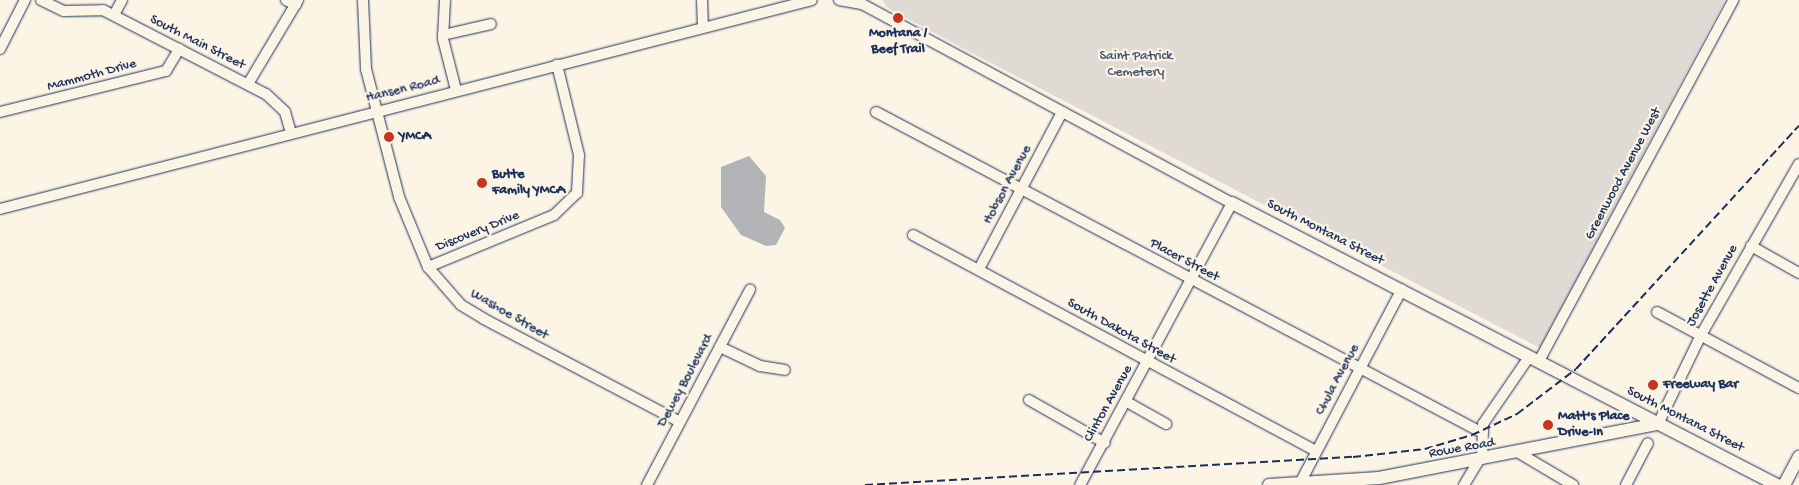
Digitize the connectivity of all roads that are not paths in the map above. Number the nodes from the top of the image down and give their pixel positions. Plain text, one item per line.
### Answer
1 (24, 0) edge
2 (41, 0) edge
3 (122, 0) edge
4 (286, 0) edge
5 (363, 0) edge
6 (445, 0) edge
7 (702, 0) edge
8 (812, 0) edge
9 (839, 0) edge
10 (1733, 0) edge
11 (863, 2) edge
12 (297, 3) edge
13 (114, 15) junction
14 (491, 24) dead end
15 (703, 26) junction
16 (443, 36) junction
17 (0, 49) edge
18 (179, 50) junction
19 (557, 65) junction
20 (248, 84) junction
21 (456, 90) junction
22 (377, 110) junction
23 (0, 112) edge
24 (876, 112) dead end
25 (1062, 112) junction
26 (291, 133) junction
27 (1799, 164) edge
28 (1020, 191) junction
29 (1232, 203) junction
30 (0, 209) edge
31 (913, 235) dead end
32 (1751, 246) junction
33 (428, 267) junction
34 (979, 270) junction
35 (1799, 273) edge
36 (1191, 280) junction
37 (1402, 289) junction
38 (750, 290) dead end
39 (1657, 312) dead end
40 (1701, 335) junction
41 (720, 347) junction
42 (1534, 359) junction
43 (1147, 363) junction
44 (1359, 369) junction
45 (785, 370) dead end
46 (1799, 388) edge
47 (1029, 400) dead end
48 (1127, 402) junction
49 (680, 422) junction
50 (1166, 424) dead end
51 (1658, 424) junction
52 (1481, 432) junction
53 (1104, 443) junction
54 (1648, 443) dead end
55 (1316, 451) junction
56 (1519, 452) junction
57 (1799, 456) edge
58 (1480, 460) junction
59 (1381, 482) edge
60 (1300, 484) edge
61 (647, 485) edge
62 (1080, 485) edge
63 (1269, 485) edge
64 (1464, 485) edge
65 (1573, 485) edge
66 (1626, 485) edge
67 (1777, 485) edge
68 (1784, 485) edge

1 - 17 street
2 - 13 street, South Main Street
3 - 13 street
4 - 12 street
5 - 22 street
6 - 16 street
7 - 15 street
8 - 15 street, Hansen Road
9 - 11 street
10 - 42 street, Greenwood Avenue West
11 - 25 street, South Montana Street
12 - 20 street
13 - 18 street, South Main Street
14 - 16 street
15 - 19 street, Hansen Road
16 - 21 street
18 - 20 street, South Main Street
18 - 23 street, Mammoth Drive
19 - 21 street, Hansen Road
19 - 33 street, Discovery Drive
20 - 26 street, South Main Street
21 - 22 street, Hansen Road
22 - 26 street, Hansen Road
22 - 33 street, Washoe Street
24 - 28 street, Placer Street
25 - 28 street, Hobson Avenue
25 - 29 street, South Montana Street
26 - 30 street, Hansen Road
27 - 32 street, Josette Avenue
28 - 34 street, Hobson Avenue
28 - 36 street, Placer Street
29 - 36 street, Clinton Avenue
29 - 37 main road, South Montana Street
31 - 34 street, South Dakota Street
32 - 35 street
32 - 40 street, Josette Avenue
33 - 49 street, Washoe Street
34 - 43 street, South Dakota Street
36 - 43 street, Clinton Avenue
36 - 44 street, Placer Street
37 - 42 main road, South Montana Street
37 - 44 street, Chula Avenue
38 - 41 street, Dewey Boulevard
39 - 40 street
40 - 46 street
40 - 51 street, Josette Avenue
41 - 45 street
41 - 49 street, Dewey Boulevard
42 - 51 main road, South Montana Street
42 - 52 street, Greenwood Avenue West
43 - 48 street, Clinton Avenue
43 - 55 street, South Dakota Street
44 - 52 street, Placer Street
44 - 55 street, Chula Avenue
47 - 53 street
48 - 50 street
48 - 53 street, Clinton Avenue
49 - 61 street, Dewey Boulevard
51 - 56 main road, Rowe Road
51 - 67 main road, South Montana Street
52 - 58 street
53 - 62 street, Clinton Avenue
54 - 66 street
55 - 60 street, Chula Avenue
56 - 58 main road, Rowe Road
56 - 65 street
57 - 68 main road
58 - 59 main road, Rowe Road
58 - 64 street
59 - 60 main road, Rowe Road
60 - 63 main road, Rowe Road

